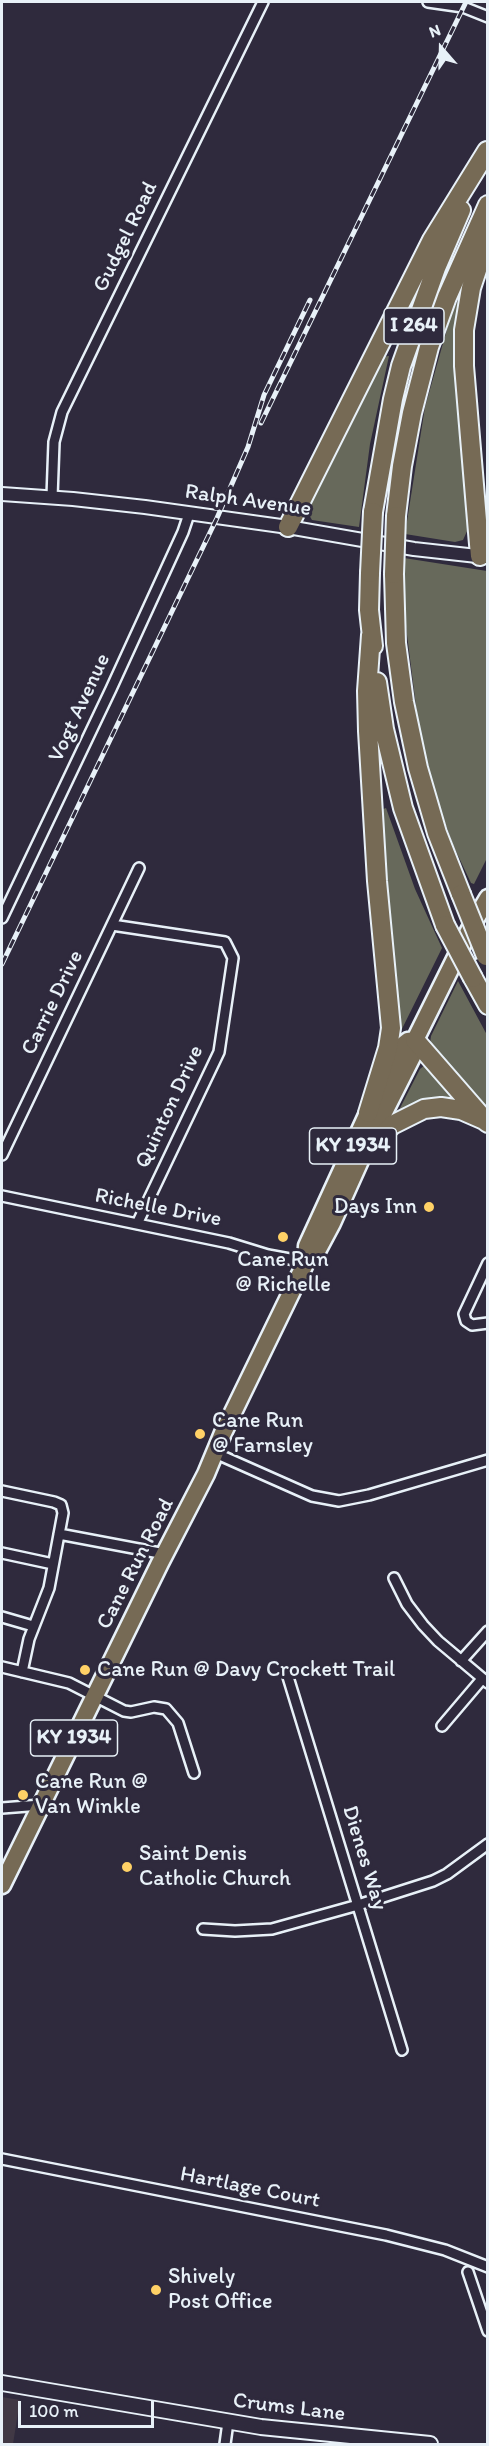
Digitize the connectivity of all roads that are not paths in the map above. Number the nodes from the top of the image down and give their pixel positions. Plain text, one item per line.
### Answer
1 (263, 2) edge
2 (428, 2) edge
3 (488, 17) edge
4 (487, 150) edge
5 (488, 205) edge
6 (488, 237) edge
7 (2, 495) edge
8 (52, 497) junction
9 (189, 514) junction
10 (288, 527) junction
11 (484, 557) edge
12 (371, 635) junction
13 (139, 868) dead end
14 (461, 894) junction
15 (488, 898) edge
16 (2, 918) edge
17 (112, 925) junction
18 (488, 930) edge
19 (487, 957) edge
20 (488, 1005) edge
21 (415, 1040) junction
22 (368, 1113) junction
23 (486, 1122) edge
24 (363, 1154) junction
25 (2, 1155) edge
26 (2, 1196) edge
27 (137, 1224) junction
28 (306, 1262) junction
29 (488, 1263) edge
30 (488, 1323) edge
31 (215, 1453) junction
32 (488, 1460) edge
33 (2, 1491) edge
34 (59, 1534) junction
35 (2, 1553) edge
36 (165, 1554) junction
37 (53, 1564) junction
38 (394, 1578) dead end
39 (2, 1617) edge
40 (33, 1626) junction
41 (488, 1631) edge
42 (461, 1661) junction
43 (2, 1667) edge
44 (22, 1672) junction
45 (288, 1677) dead end
46 (485, 1681) edge
47 (94, 1696) junction
48 (442, 1726) dead end
49 (194, 1773) dead end
50 (41, 1805) junction
51 (2, 1808) edge
52 (488, 1844) edge
53 (2, 1885) edge
54 (358, 1905) junction
55 (203, 1929) dead end
56 (402, 2050) dead end
57 (2, 2159) edge
58 (488, 2267) edge
59 (468, 2272) dead end
60 (488, 2331) edge
61 (2, 2383) edge
62 (228, 2422) junction
63 (371, 2441) edge
64 (225, 2445) edge
65 (430, 2445) edge

1 - 8 street, Gudgel Road
2 - 3 street
4 - 10 highway
4 - 12 highway, I 264, bridge
5 - 14 highway, I 264, bridge
6 - 11 highway
7 - 8 street, Ralph Avenue
8 - 9 street, Ralph Avenue
9 - 10 street, Ralph Avenue
9 - 16 street, Vogt Avenue
10 - 11 street, Ralph Avenue
12 - 20 highway, I 264, bridge
12 - 22 highway
13 - 17 street, Carrie Drive
14 - 18 highway, bridge
14 - 19 highway, I 264, bridge
15 - 21 highway, Cane Run Road / KY 1934
17 - 25 street, Carrie Drive
17 - 27 street, Quinton Drive
21 - 22 highway, Cane Run Road / KY 1934
21 - 23 highway
21 - 24 highway, Cane Run Road / KY 1934
22 - 28 highway, Cane Run Road / KY 1934
23 - 24 highway
24 - 28 highway, Cane Run Road / KY 1934
26 - 27 street, Richelle Drive
27 - 28 street, Richelle Drive
28 - 31 highway, Cane Run Road / KY 1934
29 - 30 street
31 - 32 street
31 - 36 highway, Cane Run Road / KY 1934
33 - 34 street
34 - 36 street
34 - 37 street
35 - 37 street
36 - 47 highway, Cane Run Road / KY 1934
37 - 40 street
38 - 42 street
39 - 40 street
40 - 44 street
41 - 42 street
42 - 46 street
43 - 44 street
44 - 47 street
45 - 54 street, Dienes Way
46 - 48 street
47 - 49 street
47 - 50 highway, Cane Run Road / KY 1934
50 - 51 street
50 - 53 highway, Cane Run Road / KY 1934
52 - 54 street
54 - 55 street
54 - 56 street, Dienes Way
57 - 58 street, Hartlage Court
59 - 60 street
61 - 62 main road, Crums Lane
62 - 63 main road, Crums Lane
62 - 64 street
63 - 65 main road, Crums Lane

